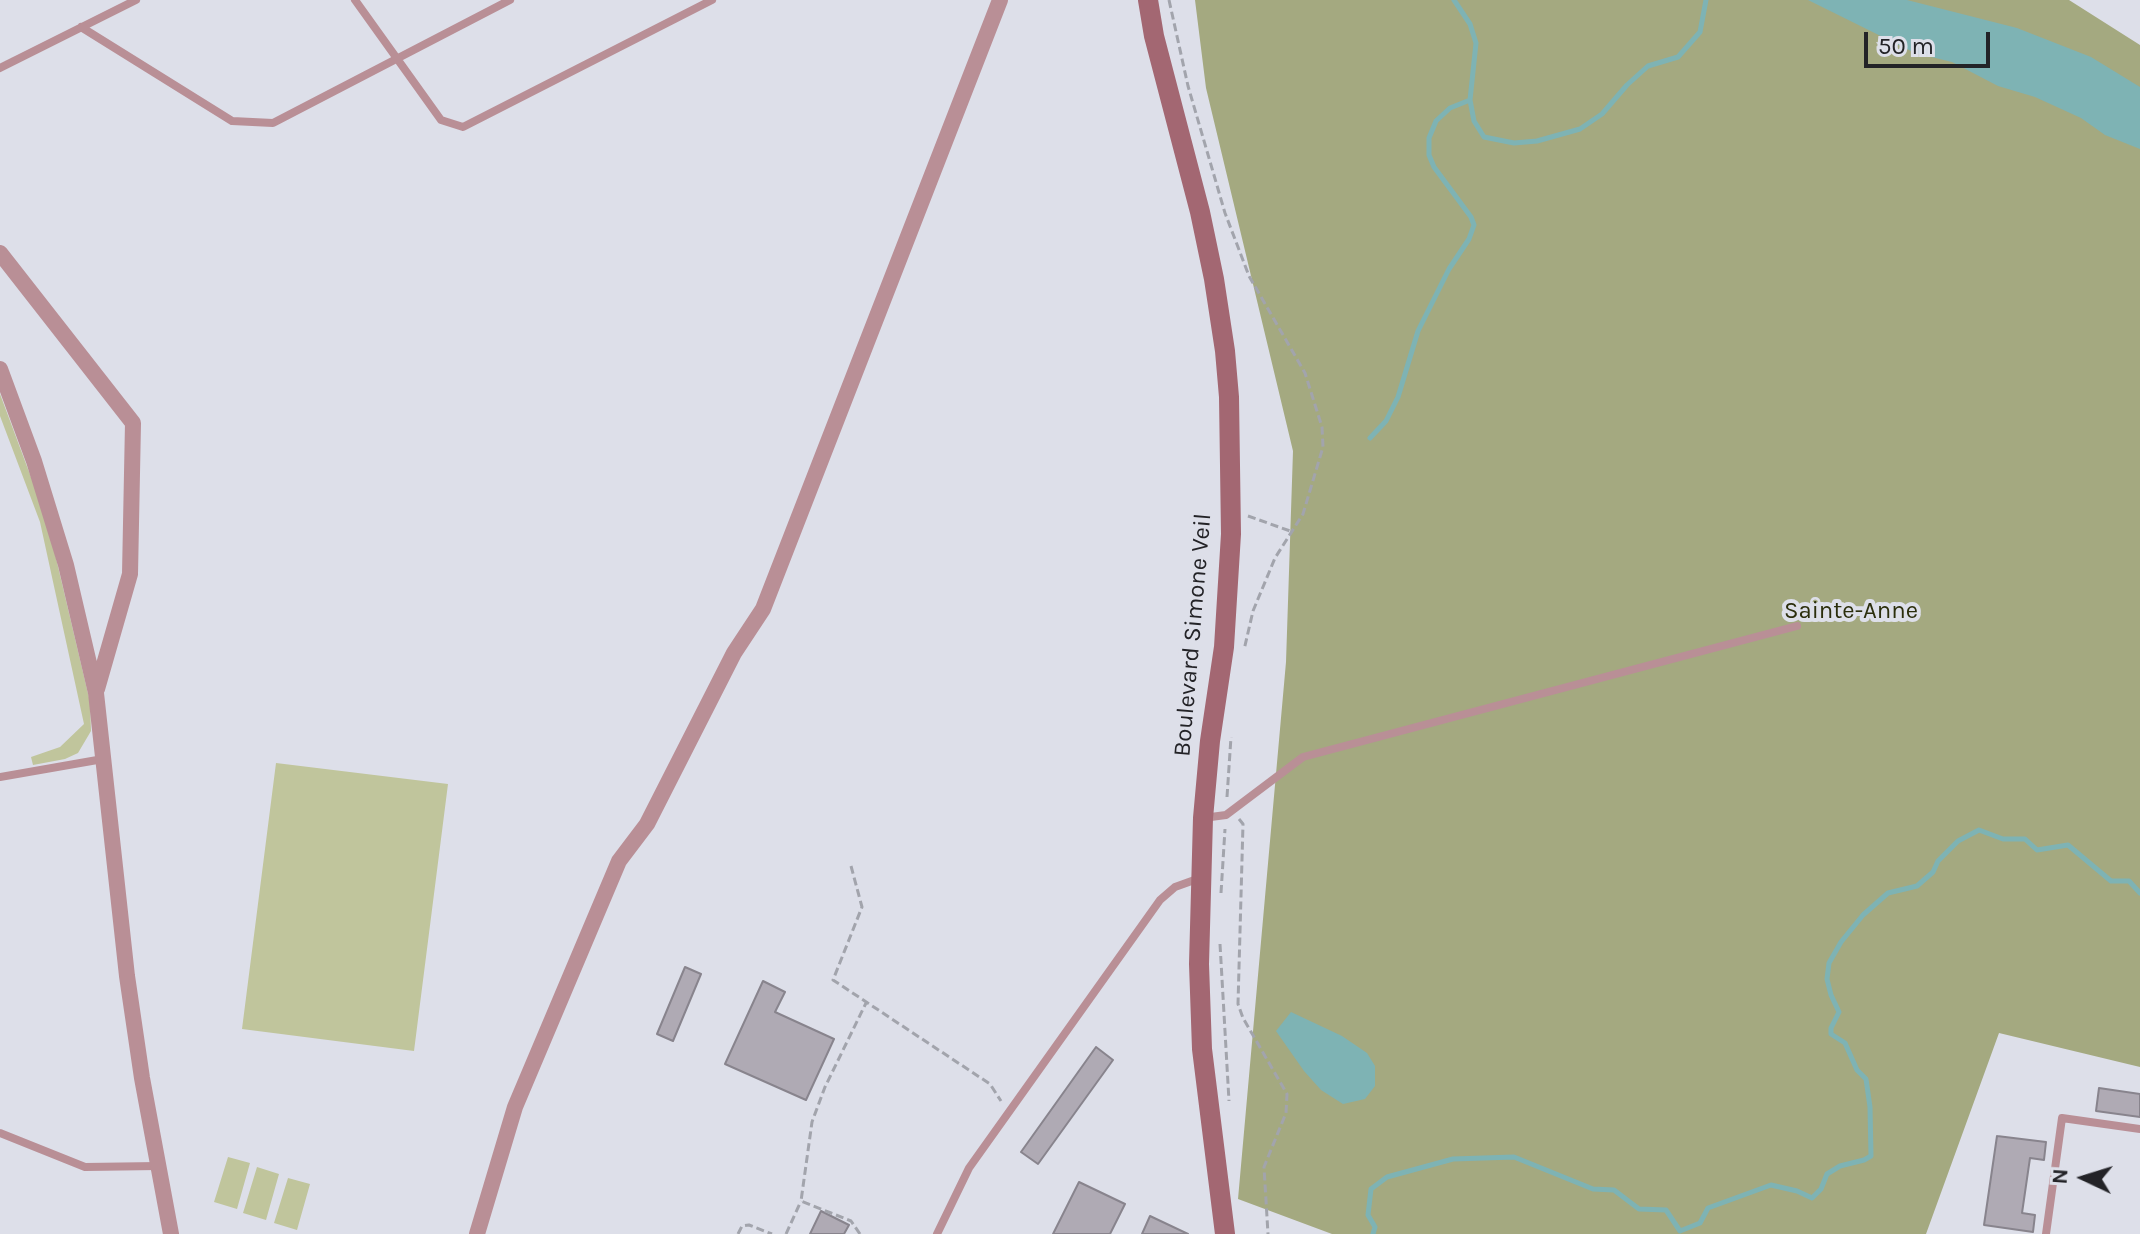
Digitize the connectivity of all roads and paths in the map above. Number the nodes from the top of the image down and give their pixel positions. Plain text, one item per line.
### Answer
1 (136, 0) edge
2 (355, 0) edge
3 (510, 0) edge
4 (712, 0) edge
5 (1000, 0) edge
6 (1148, 0) edge
7 (81, 27) junction
8 (397, 59) junction
9 (0, 68) edge
10 (0, 253) edge
11 (0, 369) edge
12 (1232, 509) junction
13 (1293, 532) dead end
14 (1797, 626) dead end
15 (96, 693) junction
16 (103, 759) junction
17 (0, 777) edge
18 (1226, 815) junction
19 (1203, 818) junction
20 (851, 866) dead end
21 (1200, 878) junction
22 (866, 1002) junction
23 (1002, 1121) junction
24 (2140, 1129) edge
25 (0, 1133) edge
26 (158, 1166) junction
27 (801, 1201) junction
28 (171, 1234) edge
29 (477, 1234) edge
30 (738, 1234) edge
31 (772, 1234) edge
32 (786, 1234) edge
33 (860, 1234) edge
34 (937, 1234) edge
35 (1225, 1234) edge
36 (1268, 1234) edge
37 (2046, 1234) edge

1 - 7 lane
2 - 8 lane
3 - 8 lane
4 - 8 lane
5 - 29 street
6 - 12 main road, Boulevard Simone Veil
7 - 8 lane
7 - 9 lane
10 - 15 street
11 - 15 street
12 - 13 path
12 - 19 main road, Boulevard Simone Veil
14 - 18 lane
15 - 16 street
16 - 17 lane
16 - 26 street
18 - 19 lane
18 - 36 path
19 - 21 main road, Boulevard Simone Veil
20 - 22 path
21 - 23 lane
21 - 35 main road, Boulevard Simone Veil
22 - 23 path
22 - 27 path
23 - 34 lane
24 - 37 lane
25 - 26 lane
26 - 28 street
27 - 32 path
27 - 33 path
30 - 31 path

